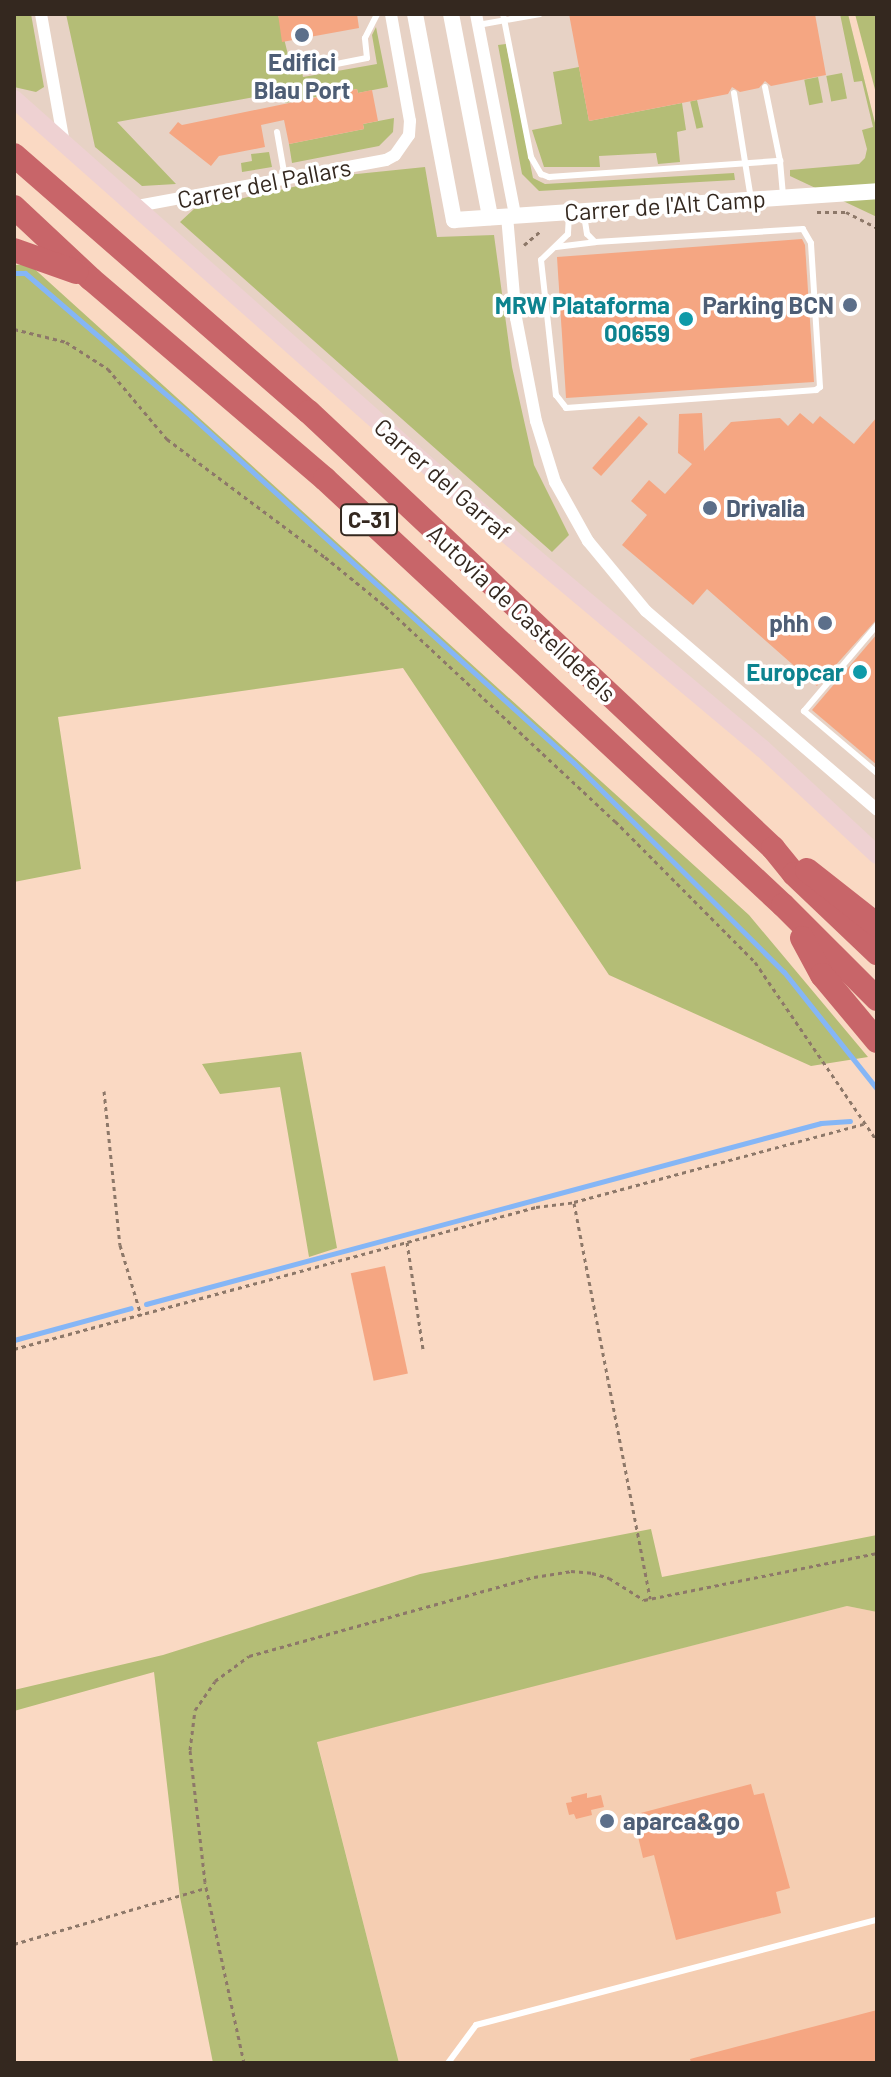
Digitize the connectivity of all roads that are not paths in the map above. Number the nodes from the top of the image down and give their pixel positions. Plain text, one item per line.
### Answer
1 (41, 14) edge
2 (377, 14) edge
3 (391, 14) edge
4 (415, 14) edge
5 (451, 14) edge
6 (540, 14) edge
7 (504, 17) edge
8 (477, 19) edge
9 (306, 70) dead end
10 (765, 87) dead end
11 (734, 93) dead end
12 (14, 99) edge
13 (277, 132) dead end
14 (64, 143) junction
15 (14, 155) edge
16 (780, 161) junction
17 (747, 162) junction
18 (285, 178) junction
19 (875, 194) edge
20 (783, 197) junction
21 (751, 199) junction
22 (14, 207) edge
23 (132, 207) junction
24 (576, 211) junction
25 (504, 216) junction
26 (595, 242) junction
27 (553, 248) junction
28 (18, 250) edge
29 (91, 279) junction
30 (877, 625) edge
31 (877, 773) edge
32 (877, 810) edge
33 (773, 848) junction
34 (876, 853) edge
35 (783, 905) junction
36 (877, 925) edge
37 (877, 953) edge
38 (877, 999) edge
39 (877, 1041) edge
40 (877, 1920) edge
41 (448, 2063) edge

1 - 14 street
2 - 9 lane
3 - 18 street, Carrer del Pallars
4 - 25 street, Carrer de l'Alt Camp
5 - 25 street
6 - 7 lane
7 - 8 lane
7 - 17 lane
8 - 25 street
10 - 16 lane
11 - 17 lane
12 - 14 main road, Carrer del Garraf
13 - 18 lane
14 - 23 main road, Carrer del Garraf
15 - 33 highway, Autovia de Castelldefels / C-31
16 - 17 lane
16 - 20 lane
17 - 21 lane
18 - 23 street, Carrer del Pallars
19 - 20 street, Carrer de l'Alt Camp
20 - 21 street, Carrer de l'Alt Camp
21 - 24 street, Carrer de l'Alt Camp
22 - 29 highway, Autovia de Castelldefels / C-31
23 - 34 main road, Carrer del Garraf
24 - 25 street, Carrer de l'Alt Camp
24 - 26 lane
24 - 27 lane
25 - 32 street
26 - 27 lane
26 - 27 lane
28 - 29 highway
29 - 35 highway, Autovia de Castelldefels / C-31
30 - 31 lane
33 - 36 highway
33 - 37 highway, Autovia de Castelldefels / C-31
35 - 38 highway, Autovia de Castelldefels / C-31
35 - 39 highway
40 - 41 lane

